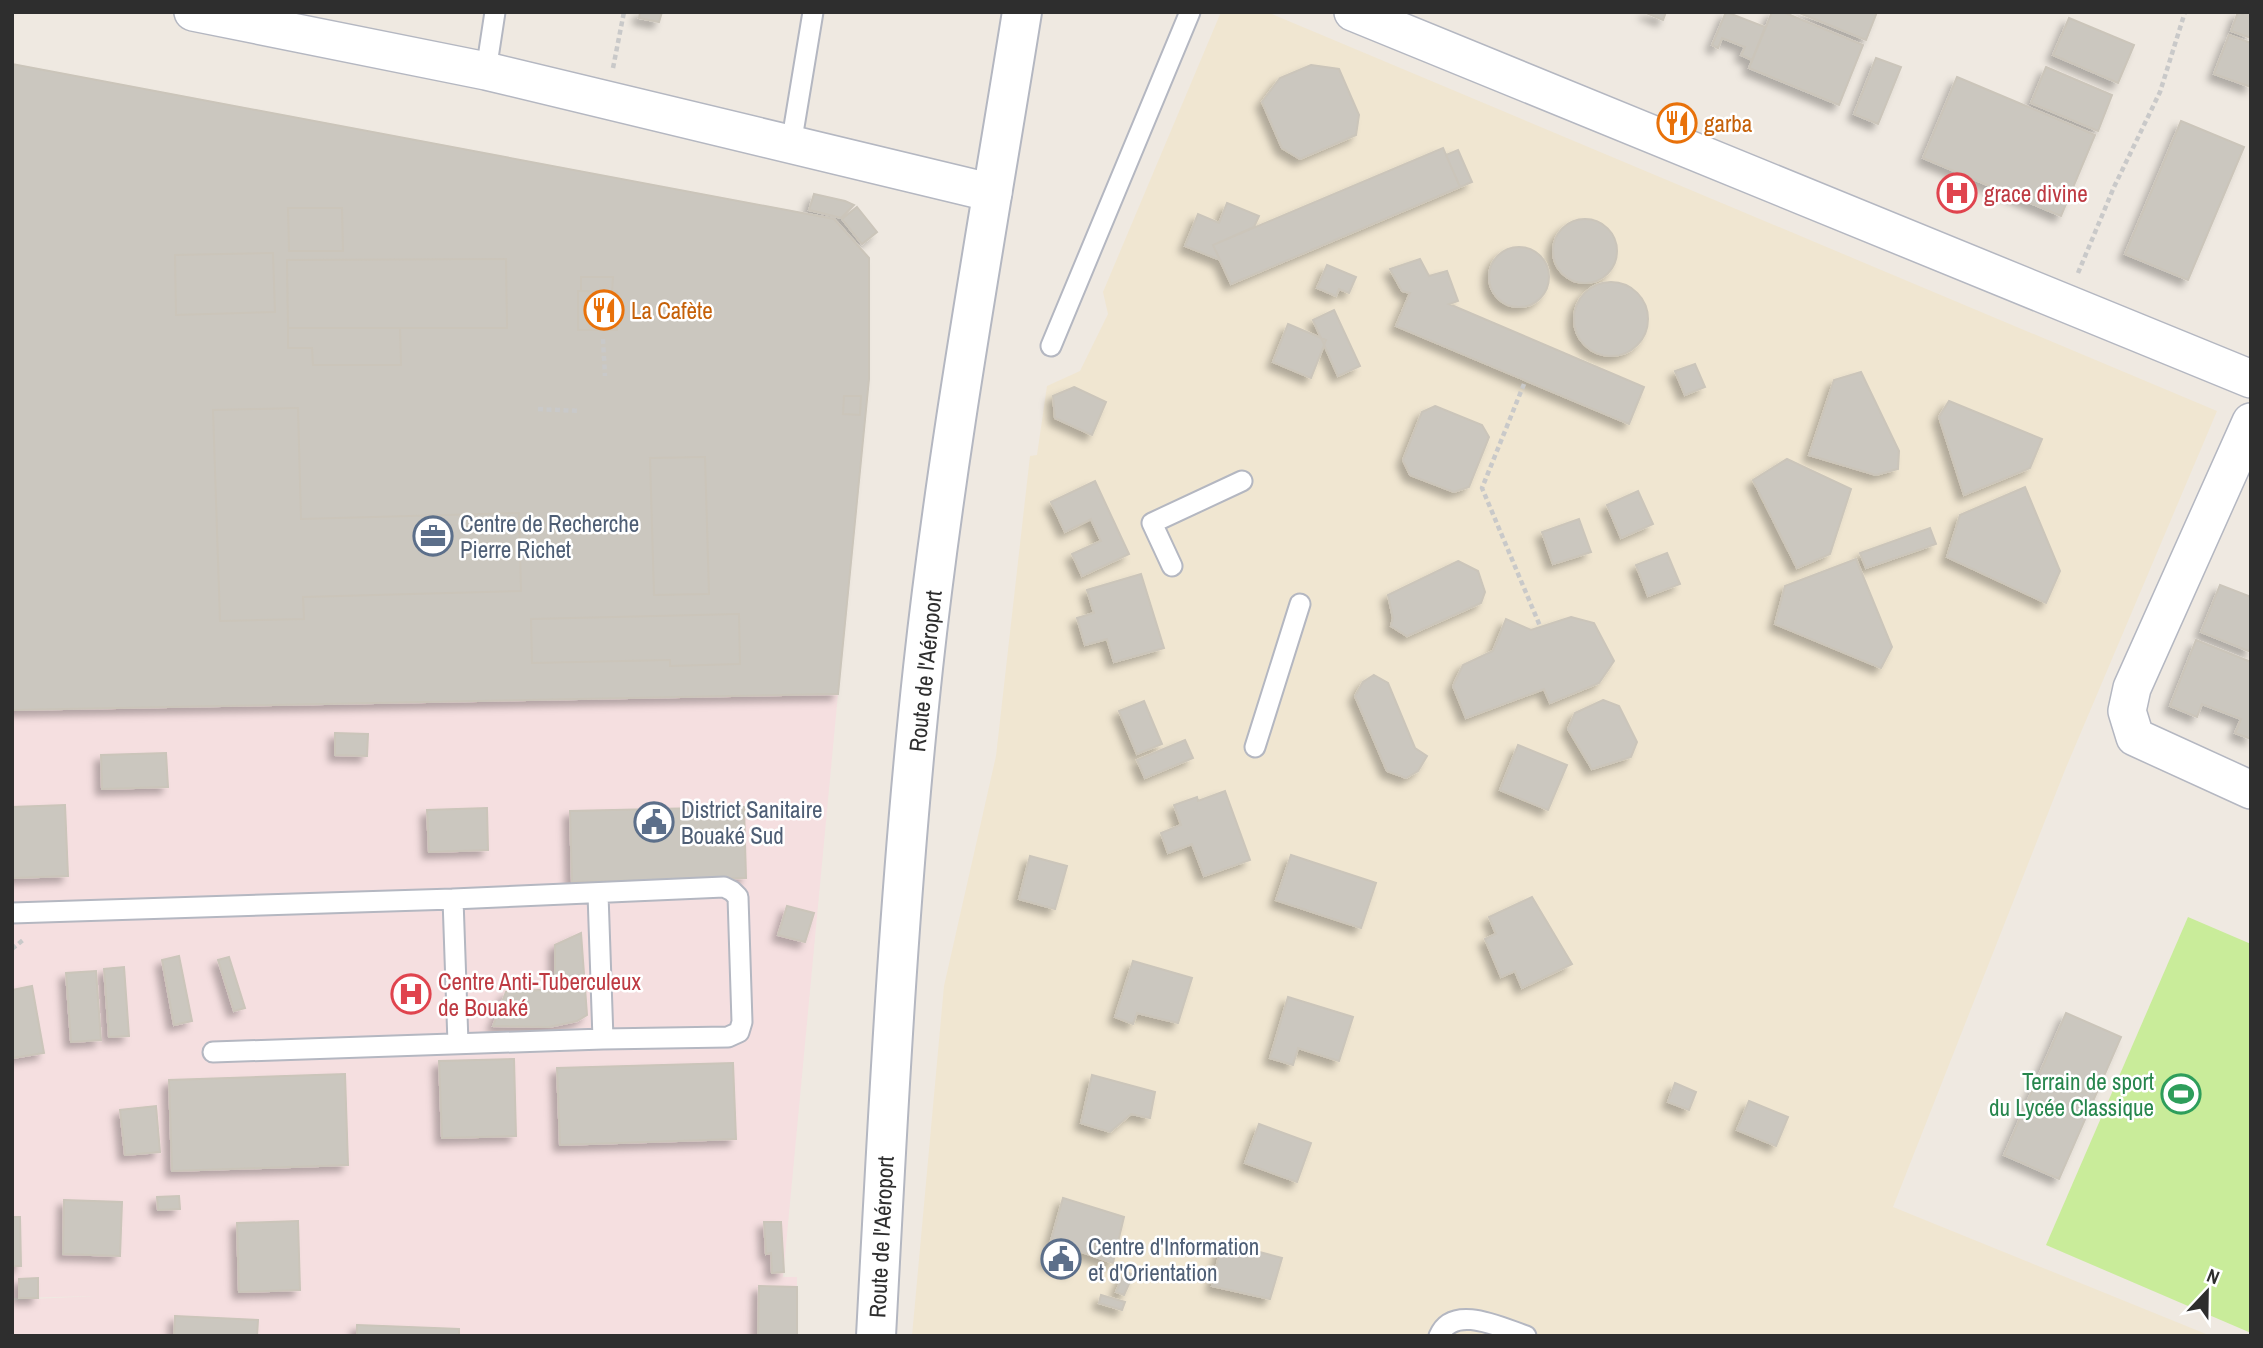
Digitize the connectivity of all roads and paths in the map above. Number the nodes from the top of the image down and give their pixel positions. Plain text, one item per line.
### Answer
1 (193, 12) edge
2 (495, 12) edge
3 (624, 12) edge
4 (813, 12) edge
5 (1022, 12) edge
6 (1190, 12) edge
7 (1353, 12) edge
8 (2185, 12) edge
9 (486, 71) junction
10 (607, 100) junction
11 (791, 145) junction
12 (993, 193) junction
13 (2065, 303) junction
14 (603, 339) dead end
15 (1051, 346) dead end
16 (605, 376) dead end
17 (2251, 379) edge
18 (1524, 384) dead end
19 (538, 409) dead end
20 (580, 411) dead end
21 (2251, 422) edge
22 (1242, 481) dead end
23 (1172, 566) dead end
24 (1300, 604) dead end
25 (1540, 626) dead end
26 (1255, 747) dead end
27 (2251, 790) edge
28 (598, 894) junction
29 (453, 899) junction
30 (12, 912) edge
31 (603, 1039) junction
32 (458, 1043) junction
33 (212, 1052) dead end
34 (876, 1336) edge
35 (1439, 1336) edge
36 (1526, 1336) edge

1 - 9 street
2 - 9 lane
3 - 10 path
4 - 11 lane
5 - 12 main road, Route de l'Aéroport
6 - 15 lane
7 - 13 street
8 - 13 path
9 - 10 street
10 - 11 street
11 - 12 street
12 - 34 main road, Route de l'Aéroport
13 - 17 street
14 - 16 path
18 - 25 path
19 - 20 path
21 - 27 street
22 - 23 lane
24 - 26 lane
28 - 29 lane
28 - 31 lane
28 - 31 lane
29 - 30 lane
29 - 32 lane
31 - 32 lane
32 - 33 lane
35 - 36 lane

